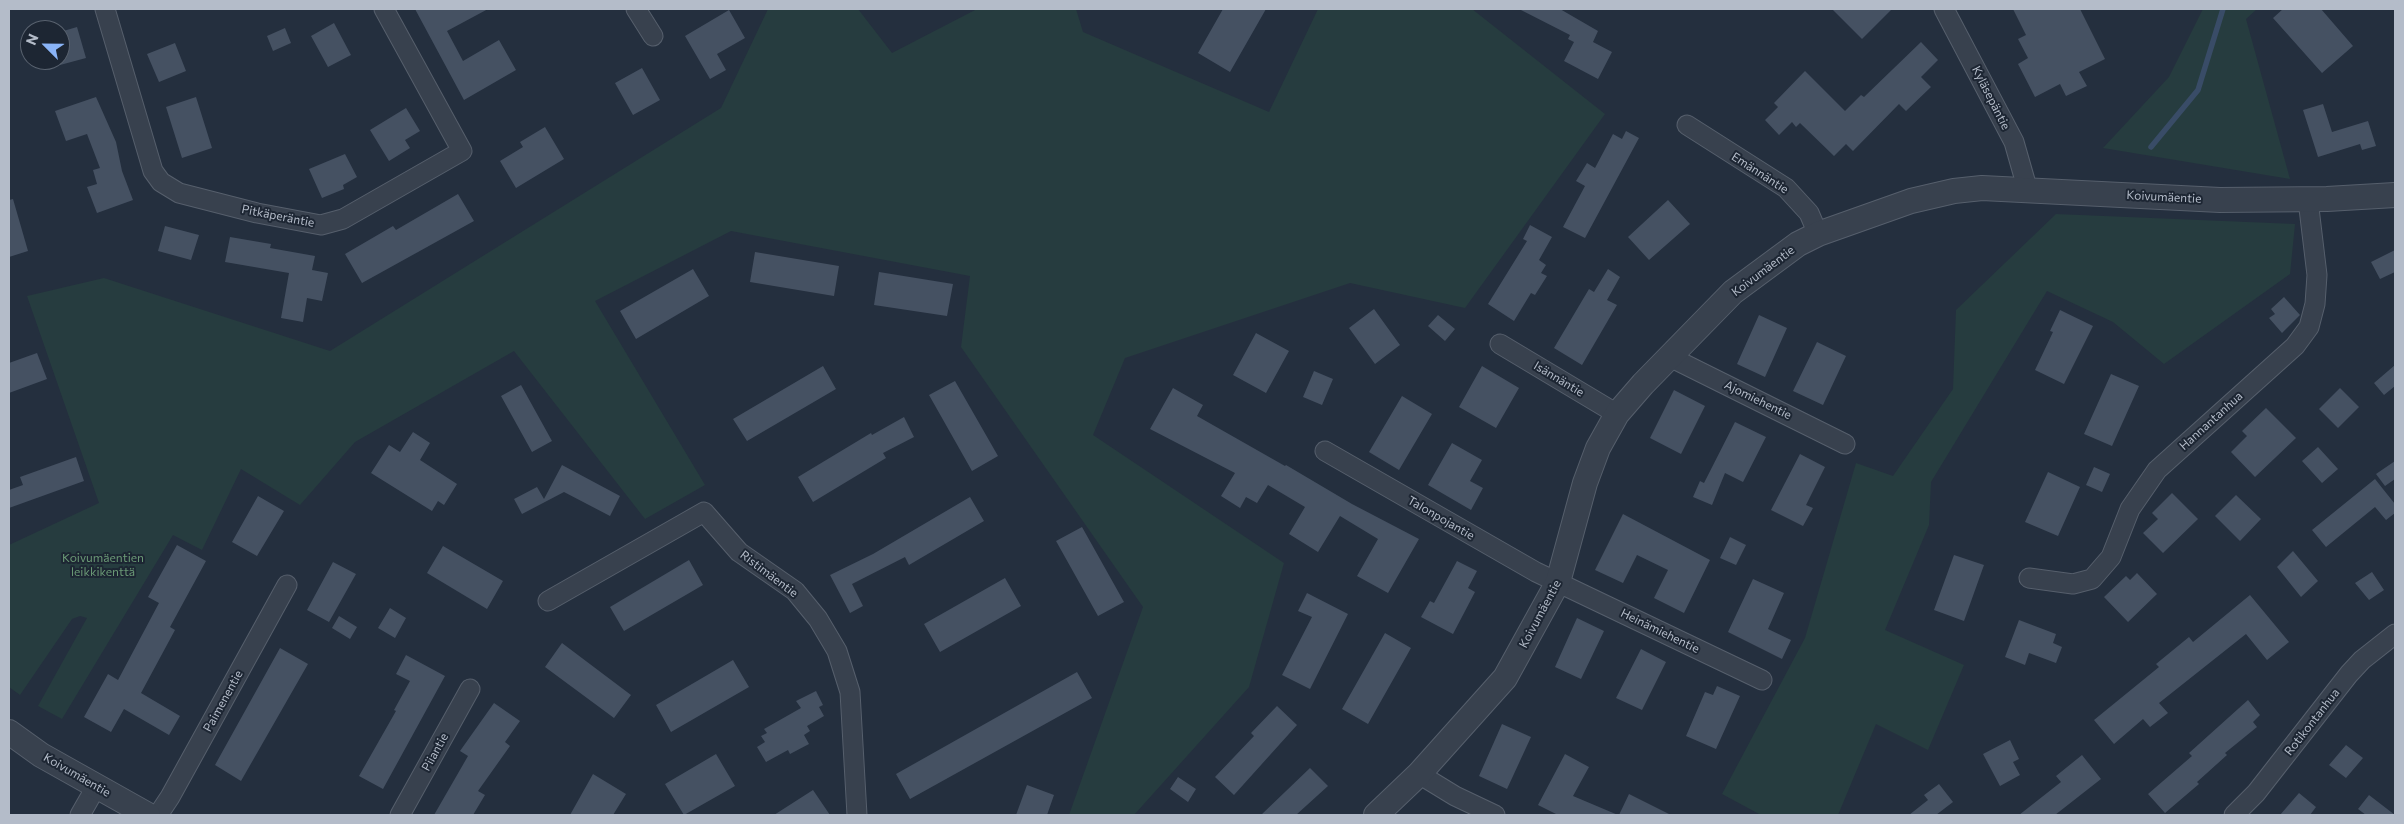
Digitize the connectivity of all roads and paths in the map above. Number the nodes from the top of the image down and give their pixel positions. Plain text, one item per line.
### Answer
1 (105, 9) edge
2 (384, 9) edge
3 (636, 9) edge
4 (1944, 9) edge
5 (653, 36) dead end
6 (1687, 125) dead end
7 (2028, 190) junction
8 (2395, 195) edge
9 (2308, 200) junction
10 (1818, 234) junction
11 (1500, 344) dead end
12 (1670, 357) junction
13 (1617, 414) junction
14 (1845, 444) dead end
15 (1325, 452) dead end
16 (2029, 578) dead end
17 (1558, 582) junction
18 (287, 585) dead end
19 (548, 601) dead end
20 (2395, 634) edge
21 (1762, 680) dead end
22 (470, 689) dead end
23 (9, 732) edge
24 (1419, 774) junction
25 (96, 787) junction
26 (80, 815) edge
27 (148, 815) edge
28 (158, 815) edge
29 (400, 815) edge
30 (857, 815) edge
31 (1376, 815) edge
32 (1495, 815) edge
33 (2234, 815) edge

1 - 2 street, Pitkäperäntie
3 - 5 street
4 - 7 street, Kyläsepäntie
6 - 10 street, Emännäntie
7 - 9 street, Koivumäentie
7 - 10 street, Koivumäentie
8 - 9 street, Koivumäentie
9 - 16 street, Hannantanhua
10 - 12 street, Koivumäentie
11 - 13 street, Isännäntie
12 - 13 street, Koivumäentie
12 - 14 street, Ajomiehentie
13 - 17 street, Koivumäentie
15 - 17 street, Talonpojantie
17 - 21 street, Heinämiehentie
17 - 24 street, Koivumäentie
18 - 28 street, Paimenentie
19 - 30 street, Ristimäentie
20 - 33 street, Rotikontanhua
22 - 29 street, Piiantie
23 - 25 street, Koivumäentie
24 - 31 street, Koivumäentie
24 - 32 street
25 - 26 street
25 - 27 street, Koivumäentie

